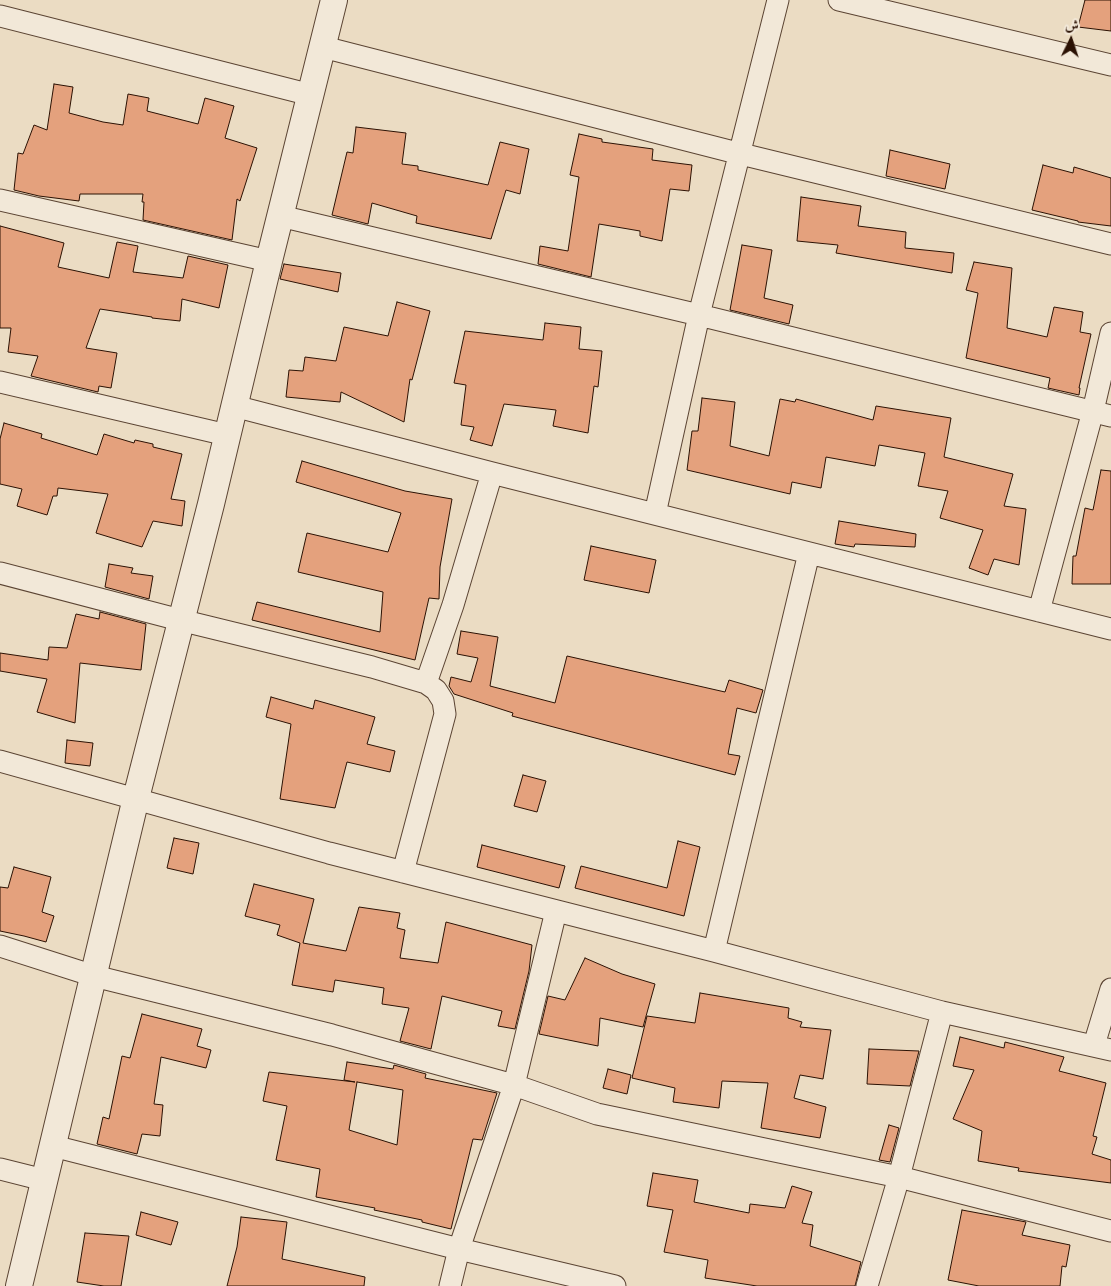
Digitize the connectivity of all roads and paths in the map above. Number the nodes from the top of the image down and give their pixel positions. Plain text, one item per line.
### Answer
1 (334, 0) edge
2 (778, 0) edge
3 (839, 0) edge
4 (0, 16) edge
5 (323, 47) junction
6 (1111, 65) edge
7 (311, 95) junction
8 (741, 154) junction
9 (0, 200) edge
10 (280, 216) junction
11 (1111, 244) edge
12 (269, 261) junction
13 (699, 315) junction
14 (1111, 333) edge
15 (0, 382) edge
16 (234, 406) junction
17 (1102, 414) edge
18 (227, 435) junction
19 (492, 473) junction
20 (655, 514) junction
21 (809, 553) junction
22 (0, 573) edge
23 (1039, 611) junction
24 (180, 620) junction
25 (1111, 629) edge
26 (426, 683) junction
27 (0, 761) edge
28 (136, 798) junction
29 (402, 872) junction
30 (556, 911) junction
31 (0, 946) edge
32 (714, 951) junction
33 (94, 976) junction
34 (1111, 989) edge
35 (942, 1012) junction
36 (1103, 1048) edge
37 (514, 1084) junction
38 (53, 1146) junction
39 (0, 1169) edge
40 (899, 1177) junction
41 (44, 1180) junction
42 (1111, 1231) edge
43 (459, 1249) junction
44 (19, 1286) edge
45 (450, 1286) edge
46 (615, 1286) edge
47 (867, 1286) edge

1 - 5 street
2 - 8 street
3 - 6 street
4 - 7 street
5 - 7 street
5 - 8 street
7 - 10 street
8 - 11 street
8 - 13 street
9 - 12 street
10 - 12 street
10 - 13 street
12 - 16 street
13 - 17 street
13 - 20 street
14 - 17 street
15 - 18 street
16 - 18 street
16 - 19 street
17 - 23 street
18 - 24 street
19 - 20 street
19 - 26 street
20 - 21 street
21 - 23 street
21 - 32 street
22 - 24 street
23 - 25 street
24 - 26 street
24 - 28 street
26 - 29 street
27 - 28 street
28 - 29 street
28 - 33 street
29 - 30 street
30 - 32 street
30 - 37 street
31 - 33 street
32 - 35 street
33 - 37 street
33 - 38 street
34 - 36 street
35 - 36 street
35 - 40 street
37 - 40 street
37 - 43 street
38 - 41 street
38 - 43 street
39 - 41 street
40 - 42 street
40 - 47 street
41 - 44 street
43 - 45 street
43 - 46 street

